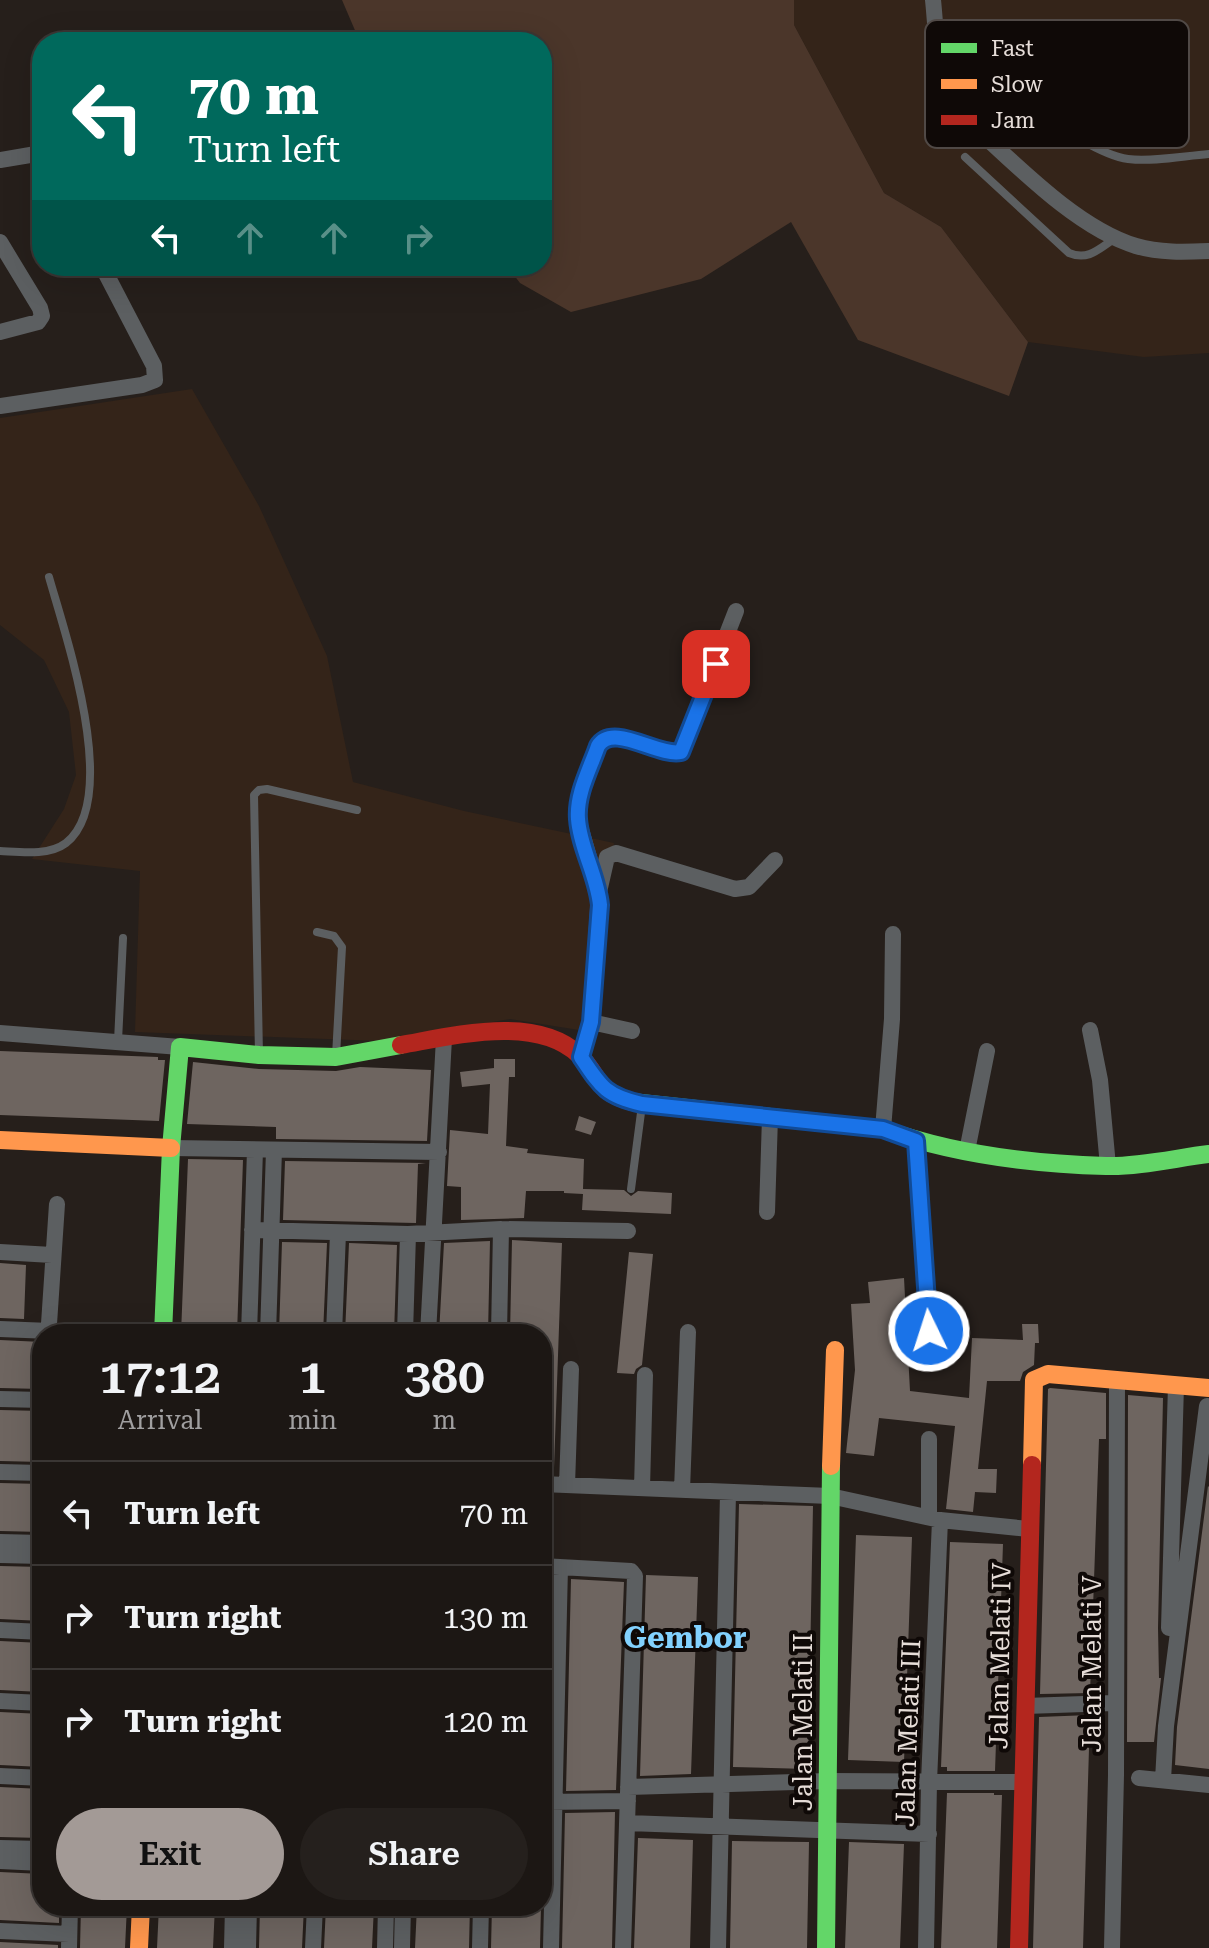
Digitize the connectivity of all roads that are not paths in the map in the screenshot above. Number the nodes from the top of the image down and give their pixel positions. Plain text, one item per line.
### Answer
1 (933, 0) edge
2 (935, 20) edge
3 (1000, 148) edge
4 (1098, 148) edge
5 (1209, 154) edge
6 (32, 155) edge
7 (965, 157) dead end
8 (0, 160) edge
9 (1115, 239) junction
10 (0, 242) edge
11 (1209, 251) edge
12 (107, 276) edge
13 (0, 332) edge
14 (0, 406) edge
15 (49, 577) dead end
16 (736, 611) dead end
17 (357, 810) dead end
18 (0, 851) edge
19 (775, 860) dead end
20 (599, 892) junction
21 (317, 932) dead end
22 (893, 934) dead end
23 (123, 938) dead end
24 (591, 1022) junction
25 (1090, 1030) dead end
26 (632, 1031) dead end
27 (0, 1033) edge
28 (444, 1038) junction
29 (118, 1041) junction
30 (180, 1047) junction
31 (987, 1051) dead end
32 (259, 1055) junction
33 (336, 1057) junction
34 (581, 1057) junction
35 (642, 1104) junction
36 (770, 1117) junction
37 (883, 1129) junction
38 (0, 1140) edge
39 (916, 1141) junction
40 (171, 1148) junction
41 (255, 1150) junction
42 (274, 1150) junction
43 (967, 1151) junction
44 (439, 1152) junction
45 (1209, 1154) edge
46 (1108, 1166) junction
47 (631, 1189) dead end
48 (57, 1204) dead end
49 (767, 1212) dead end
50 (501, 1229) junction
51 (252, 1230) junction
52 (272, 1231) junction
53 (628, 1231) dead end
54 (338, 1233) junction
55 (408, 1234) junction
56 (434, 1234) junction
57 (0, 1252) edge
58 (52, 1255) junction
59 (49, 1324) dead end
60 (163, 1324) edge
61 (249, 1324) edge
62 (268, 1324) edge
63 (334, 1324) edge
64 (405, 1324) edge
65 (429, 1324) edge
66 (499, 1324) edge
67 (0, 1329) edge
68 (32, 1330) edge
69 (929, 1331) dead end
70 (688, 1332) dead end
71 (835, 1350) dead end
72 (571, 1369) dead end
73 (645, 1375) dead end
74 (1117, 1381) junction
75 (1175, 1394) junction
76 (0, 1399) edge
77 (32, 1400) edge
78 (1208, 1400) edge
79 (929, 1439) dead end
80 (0, 1472) edge
81 (32, 1473) edge
82 (552, 1484) edge
83 (567, 1485) junction
84 (642, 1488) junction
85 (682, 1490) junction
86 (728, 1493) junction
87 (830, 1496) junction
88 (934, 1519) junction
89 (1029, 1529) junction
90 (0, 1542) edge
91 (32, 1543) edge
92 (0, 1555) edge
93 (32, 1556) edge
94 (552, 1567) edge
95 (560, 1567) junction
96 (0, 1630) edge
97 (32, 1632) edge
98 (0, 1701) edge
99 (32, 1703) edge
100 (1114, 1703) junction
101 (1025, 1706) junction
102 (552, 1724) edge
103 (1166, 1726) junction
104 (0, 1776) edge
105 (32, 1778) edge
106 (1139, 1778) dead end
107 (1163, 1780) junction
108 (828, 1781) junction
109 (929, 1782) junction
110 (1023, 1782) junction
111 (1209, 1785) edge
112 (721, 1786) junction
113 (628, 1794) junction
114 (552, 1803) edge
115 (628, 1823) junction
116 (721, 1827) junction
117 (828, 1831) junction
118 (929, 1834) junction
119 (0, 1848) edge
120 (32, 1849) edge
121 (0, 1861) edge
122 (32, 1863) edge
123 (70, 1916) edge
124 (141, 1916) edge
125 (233, 1916) edge
126 (249, 1916) edge
127 (315, 1916) edge
128 (386, 1916) edge
129 (403, 1916) edge
130 (481, 1916) edge
131 (550, 1916) edge
132 (0, 1931) edge
133 (69, 1941) edge
134 (139, 1948) edge
135 (232, 1948) edge
136 (248, 1948) edge
137 (313, 1948) edge
138 (385, 1948) edge
139 (402, 1948) edge
140 (480, 1948) edge
141 (551, 1948) edge
142 (623, 1948) edge
143 (718, 1948) edge
144 (826, 1948) edge
145 (926, 1948) edge
146 (1019, 1948) edge
147 (1112, 1948) edge

1 - 2 street
3 - 9 street
4 - 5 lane
6 - 8 street
7 - 9 lane
9 - 11 street
10 - 13 street
12 - 14 street
15 - 18 lane
16 - 20 street
17 - 32 lane
19 - 20 street
20 - 24 street
21 - 33 lane
22 - 37 street
23 - 29 lane
24 - 26 street
24 - 34 street
25 - 46 street
27 - 29 street
28 - 33 street
28 - 34 street
28 - 44 street
29 - 30 street
30 - 32 street
30 - 40 street
31 - 43 street
32 - 33 street
34 - 35 street
35 - 36 street
35 - 47 lane
36 - 37 street
36 - 49 street
37 - 39 street
38 - 40 street
39 - 43 street
39 - 69 street
40 - 41 street
40 - 60 street
41 - 42 street
41 - 51 street
42 - 44 street
42 - 52 street
43 - 46 street
44 - 56 street
45 - 46 street
48 - 58 street
50 - 53 street
50 - 56 street
50 - 66 street
51 - 52 street
51 - 61 street
52 - 54 street
52 - 62 street
54 - 55 street
54 - 63 street
55 - 56 street
55 - 64 street
56 - 65 street
57 - 58 street
58 - 59 street
67 - 68 street
70 - 85 street
71 - 87 street, Jalan Melati II
72 - 83 street
73 - 84 street
74 - 75 street
74 - 89 street, Jalan Melati IV
74 - 100 street, Jalan Melati V
75 - 78 street
75 - 103 street
76 - 77 street
78 - 103 street
79 - 88 street, Jalan Melati III
80 - 81 street
82 - 83 street
83 - 84 street
84 - 85 street
85 - 86 street
86 - 87 street
86 - 112 street
87 - 88 street
87 - 108 street, Jalan Melati II
88 - 89 street
88 - 109 street, Jalan Melati III
89 - 101 street, Jalan Melati IV
90 - 91 street
92 - 93 street
94 - 95 street
95 - 102 street
95 - 113 street
96 - 97 street
98 - 99 street
100 - 101 street
100 - 147 street, Jalan Melati V
101 - 110 street, Jalan Melati IV
103 - 107 street
104 - 105 street
106 - 107 street
107 - 111 street
108 - 109 street
108 - 112 street
108 - 117 street, Jalan Melati II
109 - 110 street
109 - 118 street, Jalan Melati III
110 - 146 street, Jalan Melati IV
112 - 113 street
112 - 116 street
113 - 114 street
113 - 115 street
115 - 116 street
115 - 142 street
116 - 117 street
116 - 143 street
117 - 118 street
117 - 144 street, Jalan Melati II
118 - 145 street, Jalan Melati III
119 - 120 street
121 - 122 street
123 - 133 street
124 - 134 street
125 - 135 street
126 - 136 street
127 - 137 street
128 - 138 street
129 - 139 street
130 - 140 street
131 - 141 street
132 - 133 street

